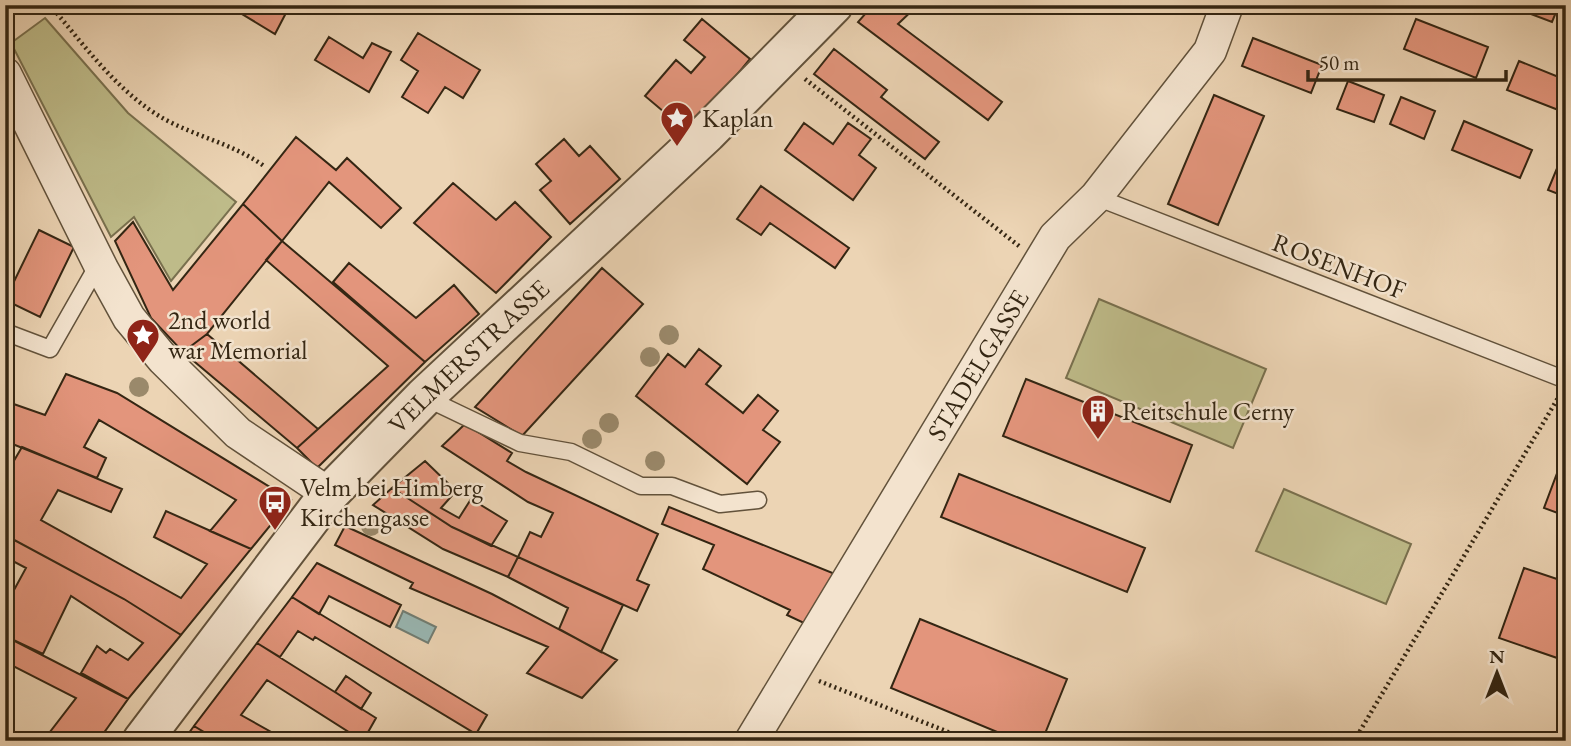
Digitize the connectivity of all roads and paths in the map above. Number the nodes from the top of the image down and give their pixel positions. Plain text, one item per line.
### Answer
1 (50, 5) edge
2 (833, 5) edge
3 (1227, 5) edge
4 (779, 59) junction
5 (5, 74) edge
6 (264, 166) dead end
7 (1096, 197) junction
8 (1040, 262) junction
9 (99, 263) junction
10 (5, 332) edge
11 (1566, 380) edge
12 (1559, 396) dead end
13 (424, 397) junction
14 (329, 494) junction
15 (758, 500) dead end
16 (793, 670) junction
17 (142, 741) edge
18 (751, 741) edge
19 (971, 741) edge
20 (1354, 741) edge

1 - 6 path
2 - 4 street, VELMERSTRASSE
3 - 7 street, STADELGASSE
4 - 8 path
4 - 13 street, VELMERSTRASSE
5 - 9 street
7 - 8 street, STADELGASSE
7 - 11 lane, ROSENHOF
8 - 16 street, STADELGASSE
9 - 10 lane
9 - 14 street
12 - 20 path
13 - 14 street, VELMERSTRASSE
13 - 15 lane
14 - 17 street, VELMERSTRASSE
16 - 18 street, STADELGASSE
16 - 19 path

